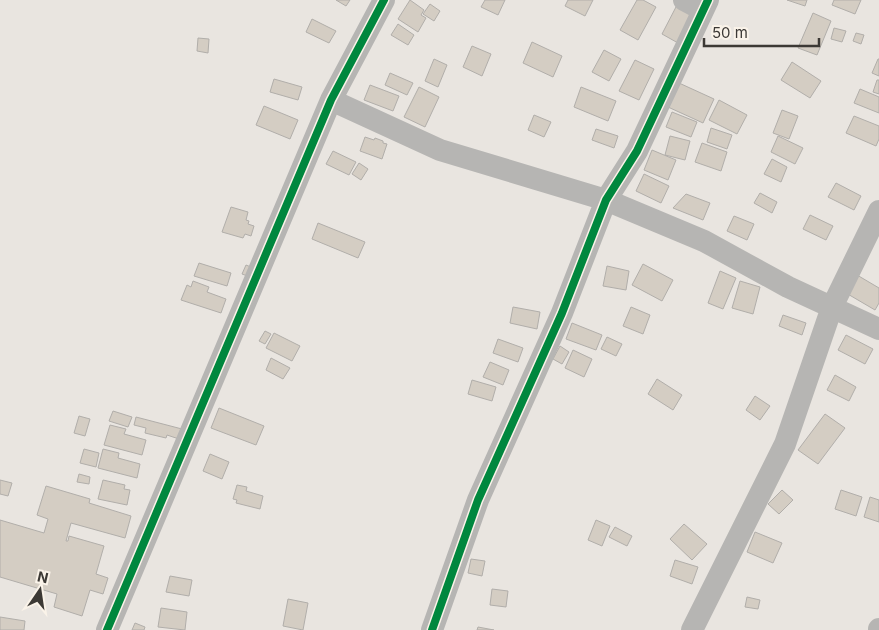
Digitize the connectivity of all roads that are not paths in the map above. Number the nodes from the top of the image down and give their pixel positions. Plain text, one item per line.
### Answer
1 (384, 0) edge
2 (699, 3) edge
3 (331, 100) junction
4 (606, 200) junction
5 (879, 211) edge
6 (832, 307) junction
7 (879, 329) edge
8 (107, 630) edge
9 (432, 630) edge
10 (692, 630) edge

1 - 3 street
2 - 4 street
3 - 4 street
3 - 8 street
4 - 6 street
4 - 9 street
5 - 6 street
6 - 7 street
6 - 10 street

